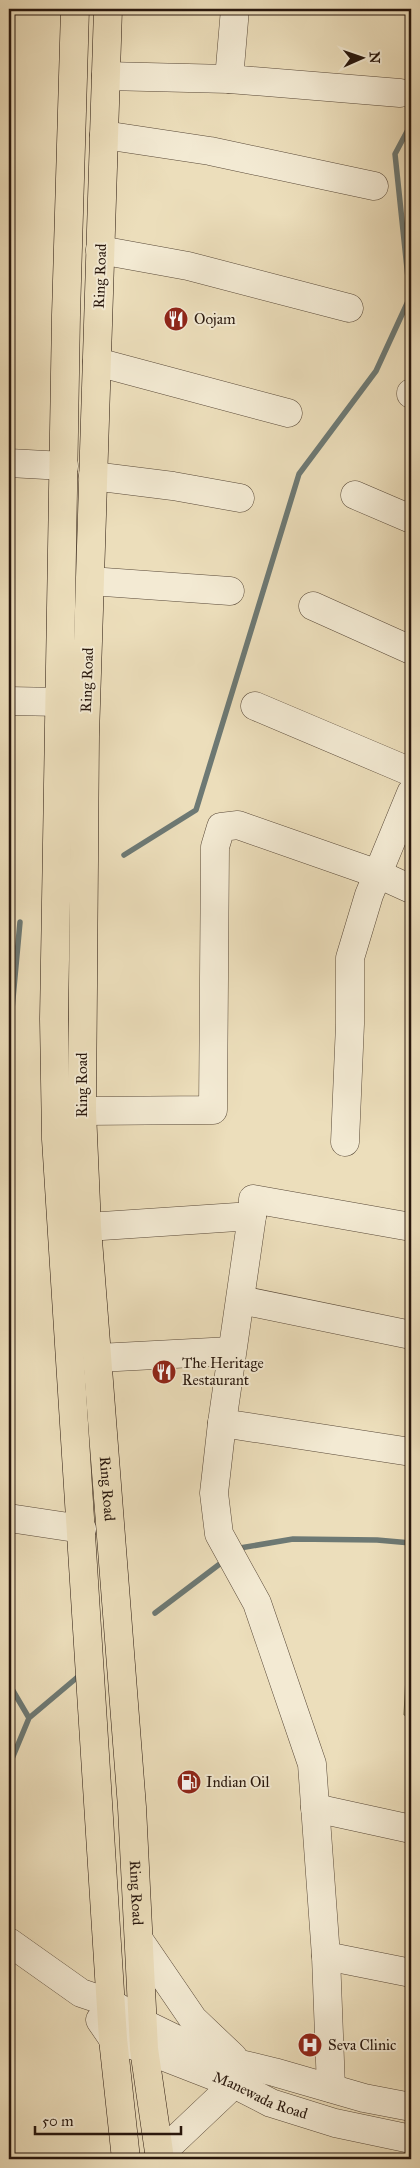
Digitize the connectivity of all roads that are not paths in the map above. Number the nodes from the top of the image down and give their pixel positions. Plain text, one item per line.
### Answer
1 (75, 9) edge
2 (108, 9) edge
3 (235, 9) edge
4 (106, 76) junction
5 (229, 79) junction
6 (400, 92) dead end
7 (104, 135) junction
8 (374, 186) dead end
9 (100, 250) junction
10 (349, 308) dead end
11 (97, 362) junction
12 (288, 413) dead end
13 (9, 463) edge
14 (64, 466) junction
15 (93, 476) junction
16 (355, 495) dead end
17 (240, 498) dead end
18 (411, 519) edge
19 (90, 581) junction
20 (230, 591) dead end
21 (313, 606) dead end
22 (411, 650) edge
23 (60, 662) junction
24 (87, 664) junction
25 (9, 701) edge
26 (60, 702) junction
27 (254, 706) dead end
28 (411, 772) edge
29 (411, 793) edge
30 (378, 874) junction
31 (411, 889) edge
32 (82, 1111) junction
33 (345, 1142) dead end
34 (252, 1216) junction
35 (87, 1227) junction
36 (411, 1227) edge
37 (241, 1300) junction
38 (411, 1335) edge
39 (231, 1351) junction
40 (98, 1358) junction
41 (222, 1423) junction
42 (411, 1452) edge
43 (9, 1518) edge
44 (82, 1529) junction
45 (315, 1808) junction
46 (411, 1829) edge
47 (139, 1940) junction
48 (9, 1942) edge
49 (326, 1956) junction
50 (411, 1973) edge
51 (81, 1993) junction
52 (111, 2003) junction
53 (144, 2036) junction
54 (113, 2039) junction
55 (237, 2074) junction
56 (331, 2088) junction
57 (411, 2107) edge
58 (411, 2139) edge
59 (159, 2157) edge
60 (126, 2159) edge

1 - 14 highway, Ring Road
2 - 4 highway, Ring Road
3 - 5 street
4 - 5 street
4 - 7 highway, Ring Road
5 - 6 street
7 - 8 street
7 - 9 highway, Ring Road
9 - 10 street
9 - 11 highway, Ring Road
11 - 12 street
11 - 15 highway, Ring Road
13 - 14 street
14 - 23 highway, Ring Road
15 - 17 street
15 - 19 highway, Ring Road
16 - 18 street
19 - 20 street
19 - 24 highway, Ring Road
21 - 22 street
23 - 24 highway
23 - 26 highway, Ring Road
24 - 32 highway, Ring Road
25 - 26 street
26 - 44 highway, Ring Road
27 - 28 street
29 - 30 street
30 - 31 street
30 - 32 street
30 - 33 street
32 - 35 highway, Ring Road
34 - 35 street
34 - 36 street
34 - 37 street
35 - 40 highway, Ring Road
37 - 38 street
37 - 39 street
39 - 40 street
39 - 41 street
40 - 47 highway, Ring Road
41 - 42 street
41 - 45 street
43 - 44 street
44 - 52 highway, Ring Road
45 - 46 street
45 - 49 street
47 - 53 highway, Ring Road
47 - 55 street
48 - 51 street
49 - 50 street
49 - 56 street
51 - 52 street
51 - 54 street
52 - 53 street
52 - 54 highway, Ring Road
53 - 54 street
53 - 55 street
53 - 59 highway, Ring Road
54 - 60 highway, Ring Road
55 - 56 street
55 - 58 street, Manewada Road
55 - 59 street
56 - 57 street

